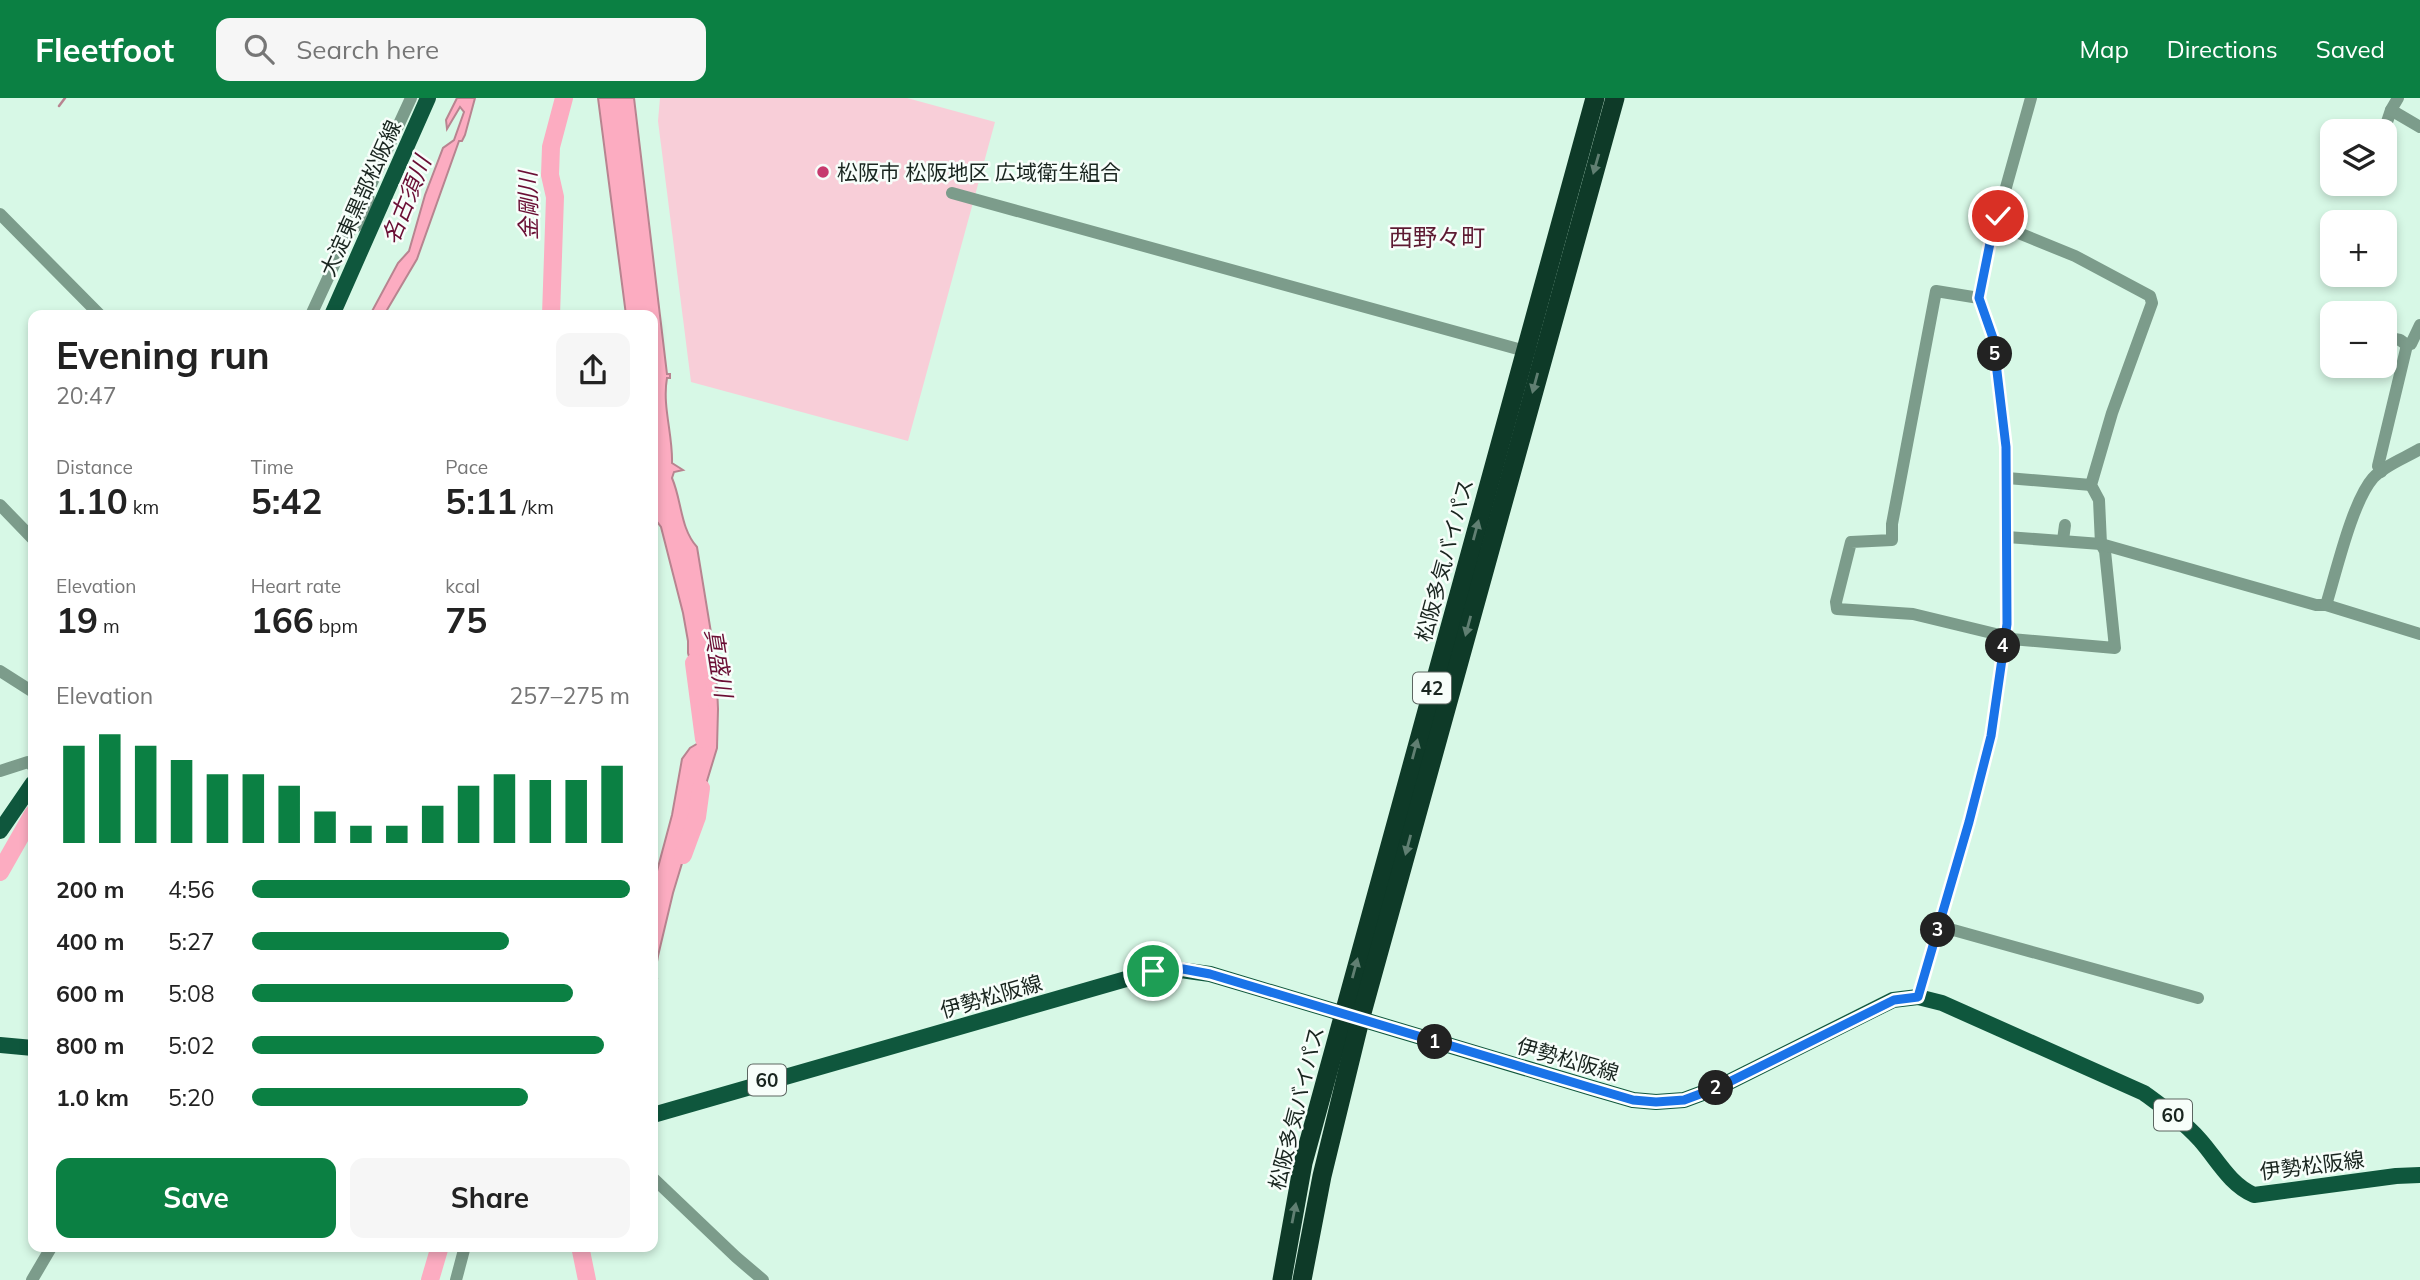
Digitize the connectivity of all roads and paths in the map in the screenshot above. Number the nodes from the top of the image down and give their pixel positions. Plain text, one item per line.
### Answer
1 (411, 98) edge
2 (428, 98) edge
3 (1595, 98) edge
4 (1615, 98) edge
5 (2031, 98) edge
6 (2394, 104) edge
7 (2420, 127) edge
8 (367, 191) junction
9 (952, 193) dead end
10 (0, 214) edge
11 (370, 218) junction
12 (1994, 223) junction
13 (349, 231) junction
14 (1979, 298) junction
15 (95, 310) edge
16 (313, 310) edge
17 (334, 310) edge
18 (2420, 325) edge
19 (2397, 339) edge
20 (2407, 345) junction
21 (1534, 351) junction
22 (2420, 449) edge
23 (2381, 472) junction
24 (2007, 478) junction
25 (2091, 485) junction
26 (0, 505) edge
27 (2065, 525) dead end
28 (28, 534) edge
29 (2007, 537) junction
30 (2063, 540) junction
31 (2101, 544) junction
32 (2326, 606) junction
33 (2420, 634) edge
34 (2004, 636) junction
35 (0, 671) edge
36 (28, 689) edge
37 (28, 762) edge
38 (0, 771) edge
39 (28, 790) edge
40 (0, 831) edge
41 (1939, 926) junction
42 (1918, 997) junction
43 (2198, 998) dead end
44 (1351, 1017) junction
45 (0, 1045) edge
46 (28, 1048) edge
47 (658, 1113) edge
48 (2420, 1175) edge
49 (658, 1183) edge
50 (1311, 1226) junction
51 (48, 1252) edge
52 (463, 1252) edge
53 (32, 1280) edge
54 (456, 1280) edge
55 (763, 1280) edge
56 (1282, 1280) edge
57 (1302, 1280) edge
58 (1312, 1280) edge

1 - 8 street
2 - 11 main road, 大淀東黒部松阪線
3 - 21 highway, 松阪多気バイパス / 42
4 -> 21 highway, 松阪多気バイパス / 42
5 - 12 street
6 - 7 street
8 - 11 street
8 - 13 street
9 - 21 street
10 - 15 street
11 - 13 street
11 - 17 main road, 大淀東黒部松阪線
12 - 14 street
12 - 25 street
13 - 16 street
14 - 24 street
14 - 34 street
18 - 20 street
19 - 20 street
20 - 23 street
21 - 44 highway, 松阪多気バイパス / 42
22 - 23 street
23 - 32 street
24 - 25 street
24 - 29 street
25 - 31 street
26 - 28 street
27 - 30 street
29 - 30 street
29 - 34 street
30 - 31 street
31 - 32 street
31 - 34 street
32 - 33 street
34 - 41 street
35 - 36 street
37 - 38 street
39 - 40 main road
41 - 42 street
41 - 43 street
42 - 44 main road, 伊勢松阪線 / 60
42 - 48 main road, 伊勢松阪線 / 60
44 - 47 main road, 伊勢松阪線 / 60
44 - 50 highway, 松阪多気バイパス / 42
56 -> 44 highway, 松阪多気バイパス / 42
45 - 46 main road
49 - 55 street
50 - 57 highway, 松阪多気バイパス / 42
50 - 58 street
51 - 53 street
52 - 54 street

